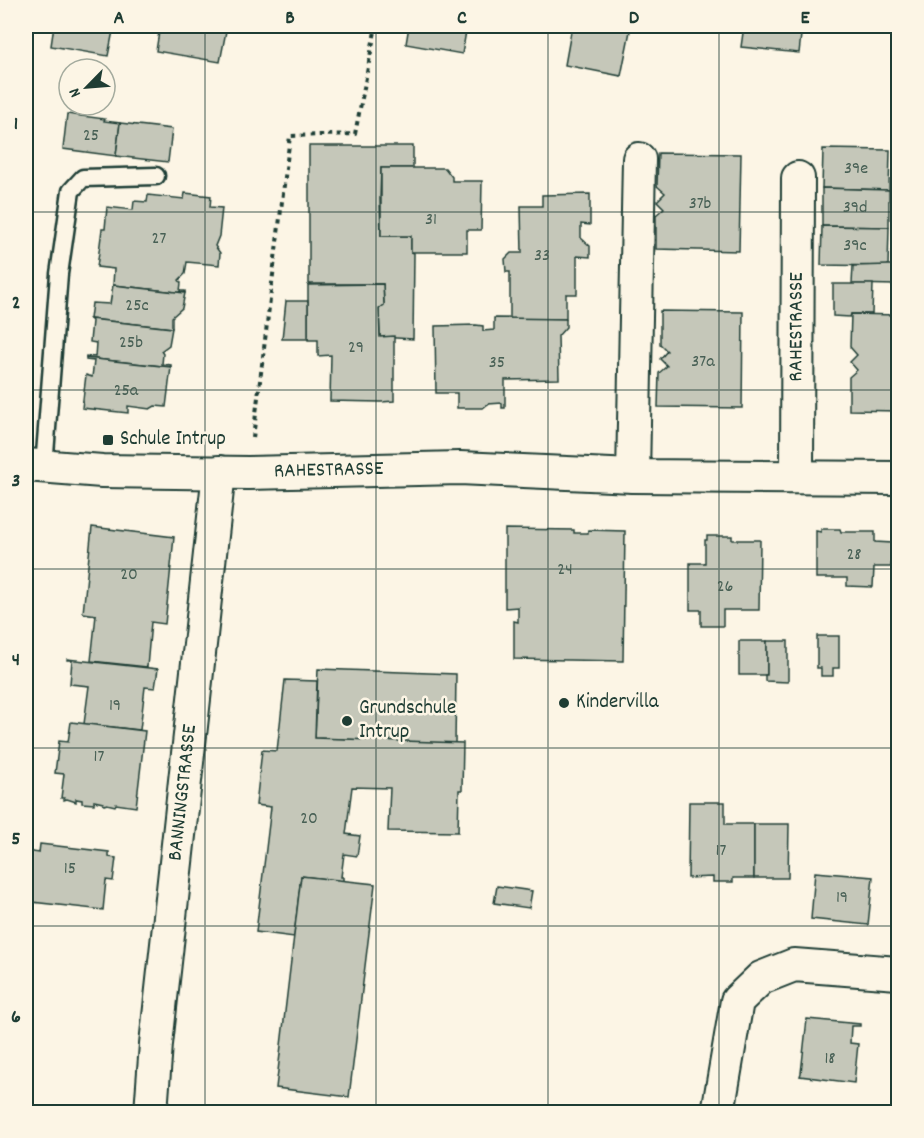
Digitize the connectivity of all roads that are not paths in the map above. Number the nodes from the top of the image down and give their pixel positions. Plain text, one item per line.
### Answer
1 (639, 159) dead end
2 (156, 176) dead end
3 (798, 178) dead end
4 (35, 466) edge
5 (233, 472) junction
6 (633, 476) junction
7 (797, 477) junction
8 (898, 478) edge
9 (898, 973) edge
10 (151, 1113) edge
11 (718, 1113) edge

1 - 6 street
2 - 4 lane
3 - 7 street, RAHESTRASSE
4 - 5 street, RAHESTRASSE
5 - 6 street, RAHESTRASSE
5 - 10 street, BANNINGSTRASSE
6 - 7 street, RAHESTRASSE
7 - 8 street, RAHESTRASSE
9 - 11 street

